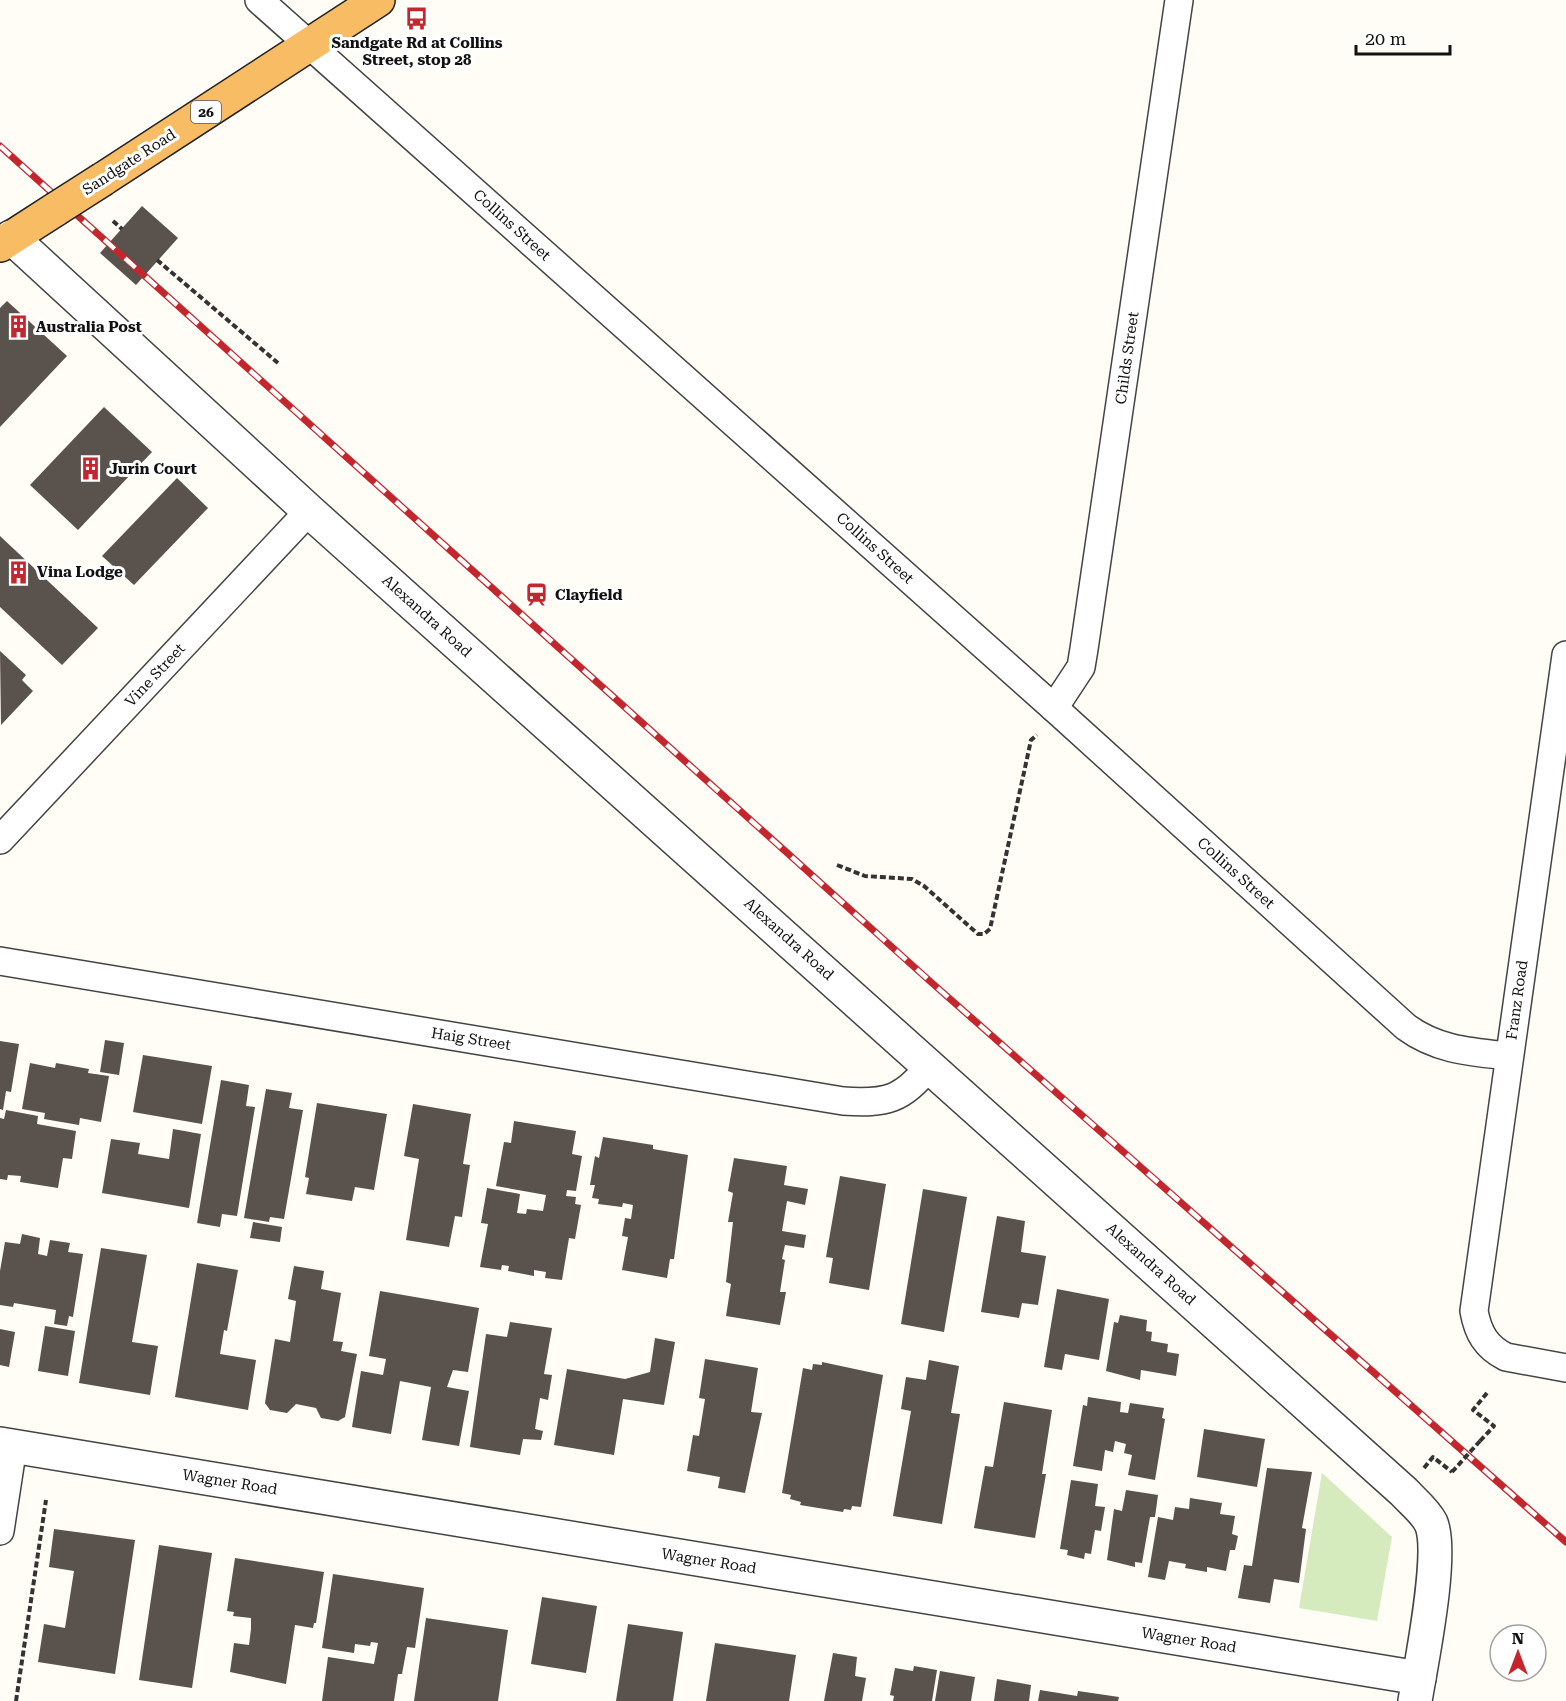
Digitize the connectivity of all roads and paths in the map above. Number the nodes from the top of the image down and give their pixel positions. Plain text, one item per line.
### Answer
1 (259, 0) edge
2 (378, 0) edge
3 (1179, 0) edge
4 (310, 44) junction
5 (113, 221) dead end
6 (122, 229) dead end
7 (4, 236) edge
8 (158, 260) dead end
9 (278, 363) dead end
10 (309, 511) junction
11 (1566, 655) edge
12 (1054, 708) junction
13 (1037, 735) dead end
14 (1560, 739) edge
15 (0, 840) edge
16 (837, 865) dead end
17 (0, 961) edge
18 (1509, 1056) junction
19 (930, 1065) junction
20 (1566, 1368) edge
21 (1487, 1393) dead end
22 (6, 1445) edge
23 (1421, 1471) dead end
24 (46, 1500) dead end
25 (0, 1531) edge
26 (1417, 1690) edge
27 (16, 1701) edge

1 - 4 street, Collins Street
2 - 4 highway, Sandgate Road / 26
3 - 12 street, Childs Street
4 - 7 highway, Sandgate Road / 26, bridge
4 - 12 street, Collins Street
5 - 6 path
7 - 10 street, Alexandra Road
8 - 9 path
10 - 15 street, Vine Street
10 - 19 street, Alexandra Road
11 - 14 street, Franz Road
12 - 18 street, Collins Street
13 - 16 path
14 - 18 street, Franz Road
17 - 19 street, Haig Street
18 - 20 street, Franz Road
19 - 26 street, Alexandra Road
21 - 23 path, bridge
22 - 25 street
22 - 26 street, Wagner Road
24 - 27 path

